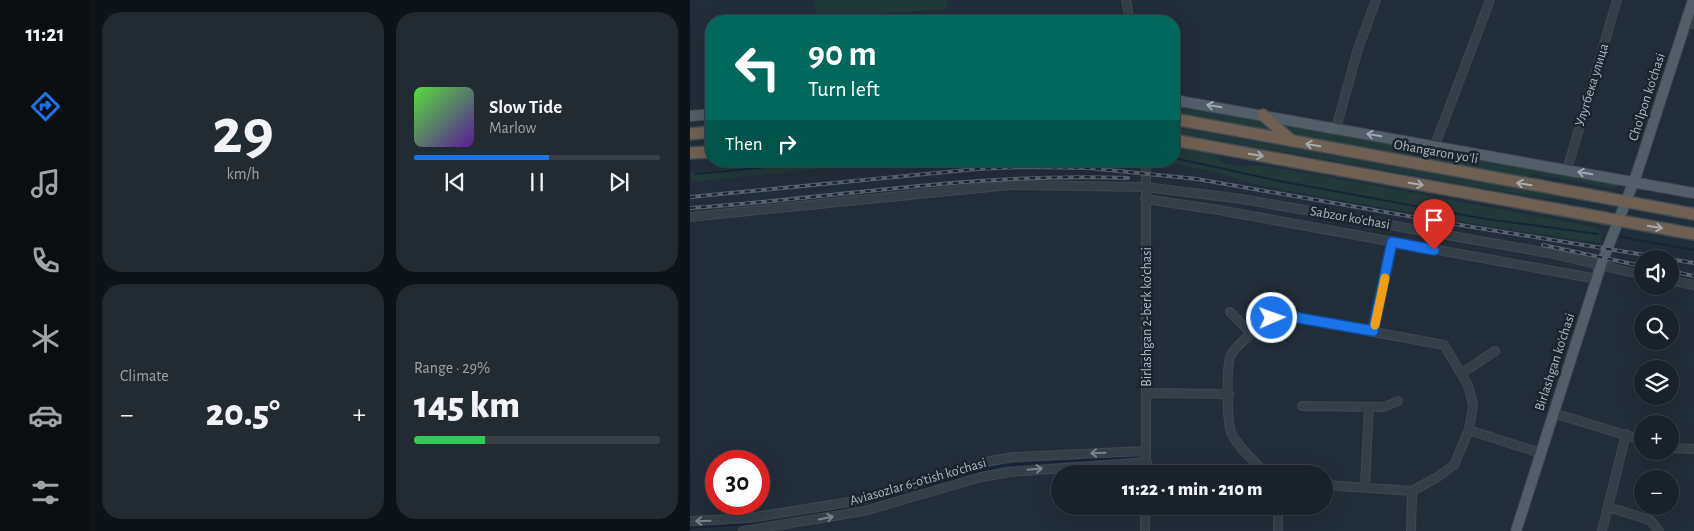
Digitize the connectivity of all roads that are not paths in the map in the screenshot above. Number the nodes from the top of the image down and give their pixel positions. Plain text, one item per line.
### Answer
1 (1126, 0) edge
2 (1376, 0) edge
3 (1490, 0) edge
4 (1618, 0) edge
5 (1693, 0) edge
6 (1129, 15) edge
7 (1690, 24) edge
8 (1180, 101) edge
9 (705, 115) edge
10 (1263, 115) junction
11 (690, 116) edge
12 (1180, 120) edge
13 (1336, 128) junction
14 (705, 133) edge
15 (690, 134) edge
16 (1180, 141) edge
17 (1292, 141) junction
18 (1435, 145) junction
19 (705, 152) edge
20 (690, 153) edge
21 (1146, 167) edge
22 (1566, 170) junction
23 (1633, 182) junction
24 (1145, 187) junction
25 (1694, 193) edge
26 (1145, 199) junction
27 (1624, 202) junction
28 (1274, 204) junction
29 (1694, 214) edge
30 (690, 217) edge
31 (1271, 220) junction
32 (1617, 221) junction
33 (1694, 234) edge
34 (1392, 242) junction
35 (1601, 265) junction
36 (1634, 273) edge
37 (1597, 279) junction
38 (1679, 282) edge
39 (1694, 284) edge
40 (1230, 312) dead end
41 (1373, 331) junction
42 (1252, 334) junction
43 (1495, 352) dead end
44 (1462, 373) junction
45 (1147, 393) junction
46 (1229, 394) junction
47 (1398, 401) dead end
48 (1302, 406) dead end
49 (1369, 407) junction
50 (1553, 413) junction
51 (1469, 430) junction
52 (1626, 434) junction
53 (1634, 437) edge
54 (1679, 448) edge
55 (1694, 449) edge
56 (1146, 451) junction
57 (1540, 453) junction
58 (1147, 462) junction
59 (1009, 464) junction
60 (1147, 465) edge
61 (1258, 465) edge
62 (1333, 485) edge
63 (1365, 486) junction
64 (1412, 491) junction
65 (1608, 507) junction
66 (1145, 515) edge
67 (1278, 515) edge
68 (690, 521) edge
69 (771, 522) junction
70 (743, 531) edge
71 (1145, 531) edge
72 (1278, 531) edge
73 (1411, 531) edge
74 (1516, 531) edge
75 (1602, 531) edge
76 (1659, 531) edge

1 - 6 street
2 - 13 street
3 - 18 street
4 - 22 street, Улугбека улица
5 - 7 main road, Cho'lpon ko'chasi
7 - 23 main road, Cho'lpon ko'chasi
10 -> 8 main road, Ohangaron yoʻli
9 - 11 main road
10 - 13 main road, Ohangaron yoʻli
10 - 17 highway
12 - 17 highway, Ohangaron yoʻli
18 -> 13 main road, Ohangaron yoʻli
14 - 15 highway
16 -> 32 highway
27 -> 17 highway, Ohangaron yoʻli
18 - 22 main road, Ohangaron yoʻli
19 - 20 highway
21 - 24 street, Birlashgan 2-berk ko'chasi
23 -> 22 main road, Ohangaron yoʻli
23 - 25 main road, Ohangaron yoʻli
23 - 27 main road, Cho'lpon ko'chasi
24 - 26 street, Birlashgan 2-berk ko'chasi
24 - 28 street, Sabzor ko'chasi
24 - 30 street, Sabzor ko'chasi
26 - 31 street
26 - 45 street, Birlashgan 2-berk ko'chasi
27 - 29 highway, Ohangaron yoʻli
27 - 32 main road, Birlashgan ko'chasi
28 - 31 street
28 - 35 street, Sabzor ko'chasi
31 - 34 street
32 -> 33 highway
32 - 35 main road, Birlashgan ko'chasi
34 - 37 street
34 - 41 street
35 - 36 street, Sabzor ko'chasi
35 - 37 main road, Birlashgan ko'chasi
37 - 50 main road, Birlashgan ko'chasi
38 - 39 street
40 - 42 street
41 - 42 street
41 - 44 street
42 - 46 street
43 - 44 street
44 - 51 street
45 - 46 street
45 - 56 street, Birlashgan 2-berk ko'chasi
46 - 61 street
47 - 49 street
48 - 49 street
49 - 63 street
50 - 52 street
50 - 57 main road, Birlashgan ko'chasi
51 - 57 street
51 - 64 street
52 - 53 street
52 - 65 street
54 - 55 street
56 - 58 street, Birlashgan 2-berk ko'chasi
56 -> 59 street, Aviasozlar 6-o'tish ko'chasi
57 - 74 main road, Birlashgan ko'chasi
59 -> 58 street, Aviasozlar 6-o'tish ko'chasi
58 - 60 street, Birlashgan 2-berk ko'chasi
69 -> 59 street, Aviasozlar 6-o'tish ko'chasi
59 - 69 street, Aviasozlar 6-o'tish ko'chasi
62 - 63 street
63 - 64 street
64 - 73 street
65 - 75 street
65 - 76 street
66 - 71 street
67 - 72 street
69 -> 68 street, Aviasozlar 6-o'tish ko'chasi
69 - 70 street, Aviasozlar 6-o'tish ko'chasi

